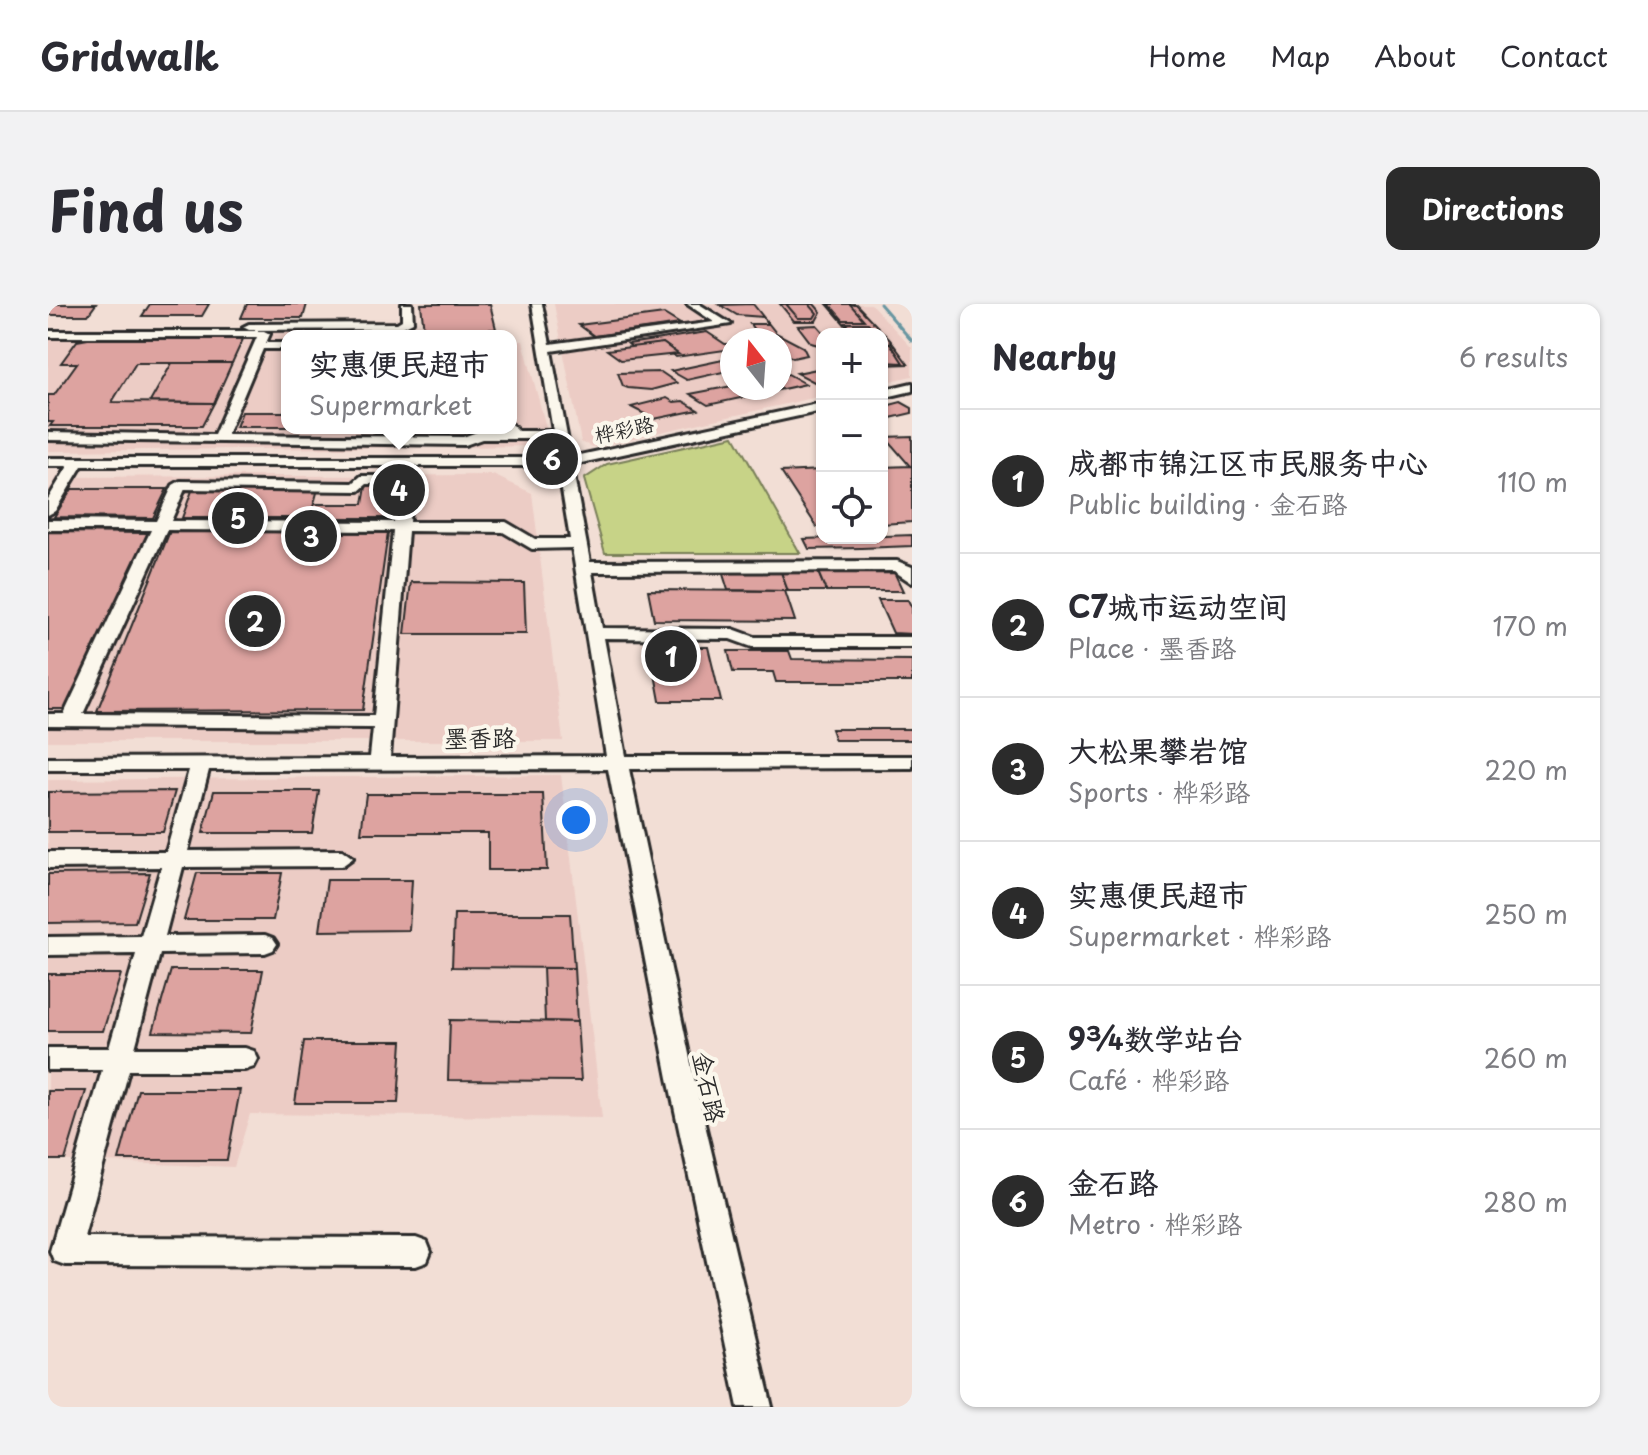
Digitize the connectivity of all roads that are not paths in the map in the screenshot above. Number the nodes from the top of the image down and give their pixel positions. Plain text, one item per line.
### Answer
1 (407, 304) edge
2 (537, 304) edge
3 (692, 304) edge
4 (48, 326) edge
5 (48, 334) edge
6 (259, 346) junction
7 (281, 346) edge
8 (546, 348) junction
9 (912, 387) edge
10 (888, 393) edge
11 (816, 408) edge
12 (517, 431) edge
13 (488, 434) edge
14 (560, 435) junction
15 (48, 436) edge
16 (219, 439) junction
17 (48, 462) edge
18 (77, 462) junction
19 (565, 462) junction
20 (48, 511) edge
21 (48, 525) edge
22 (158, 527) junction
23 (399, 527) junction
24 (579, 543) junction
25 (583, 567) junction
26 (912, 578) edge
27 (594, 633) junction
28 (912, 642) edge
29 (48, 720) edge
30 (71, 720) junction
31 (383, 722) junction
32 (617, 762) junction
33 (912, 762) edge
34 (379, 763) junction
35 (48, 764) edge
36 (201, 764) junction
37 (342, 858) dead end
38 (175, 859) junction
39 (48, 860) edge
40 (151, 944) junction
41 (265, 944) dead end
42 (48, 946) edge
43 (48, 1059) edge
44 (119, 1059) junction
45 (245, 1059) dead end
46 (416, 1252) dead end
47 (755, 1407) edge

1 - 4 street
2 - 8 street, 金石路
3 - 8 street
5 - 6 street
6 - 7 street
6 - 16 street
8 - 14 street, 金石路
9 - 10 street
11 - 19 street, 桦彩路
12 - 14 street
13 - 16 street
14 - 19 street, 金石路
15 - 16 street
17 - 18 street, 桦彩路
18 - 19 street, 桦彩路
18 - 20 street
19 - 24 street, 金石路
21 - 22 street
22 - 23 street
22 - 23 street
22 - 30 street
23 - 24 street
23 - 31 street
24 - 25 street, 金石路
25 - 26 street
25 - 27 street, 金石路
27 - 28 street
27 - 32 street, 金石路
29 - 30 street
30 - 31 street
31 - 34 street
32 - 33 street, 墨香路
32 - 34 street, 墨香路
32 - 47 street, 金石路
34 - 36 street, 墨香路
35 - 36 street, 墨香路
36 - 38 street
37 - 38 street
38 - 39 street
38 - 40 street
40 - 41 street
40 - 42 street
40 - 44 street
43 - 44 street
44 - 45 street
44 - 46 street

